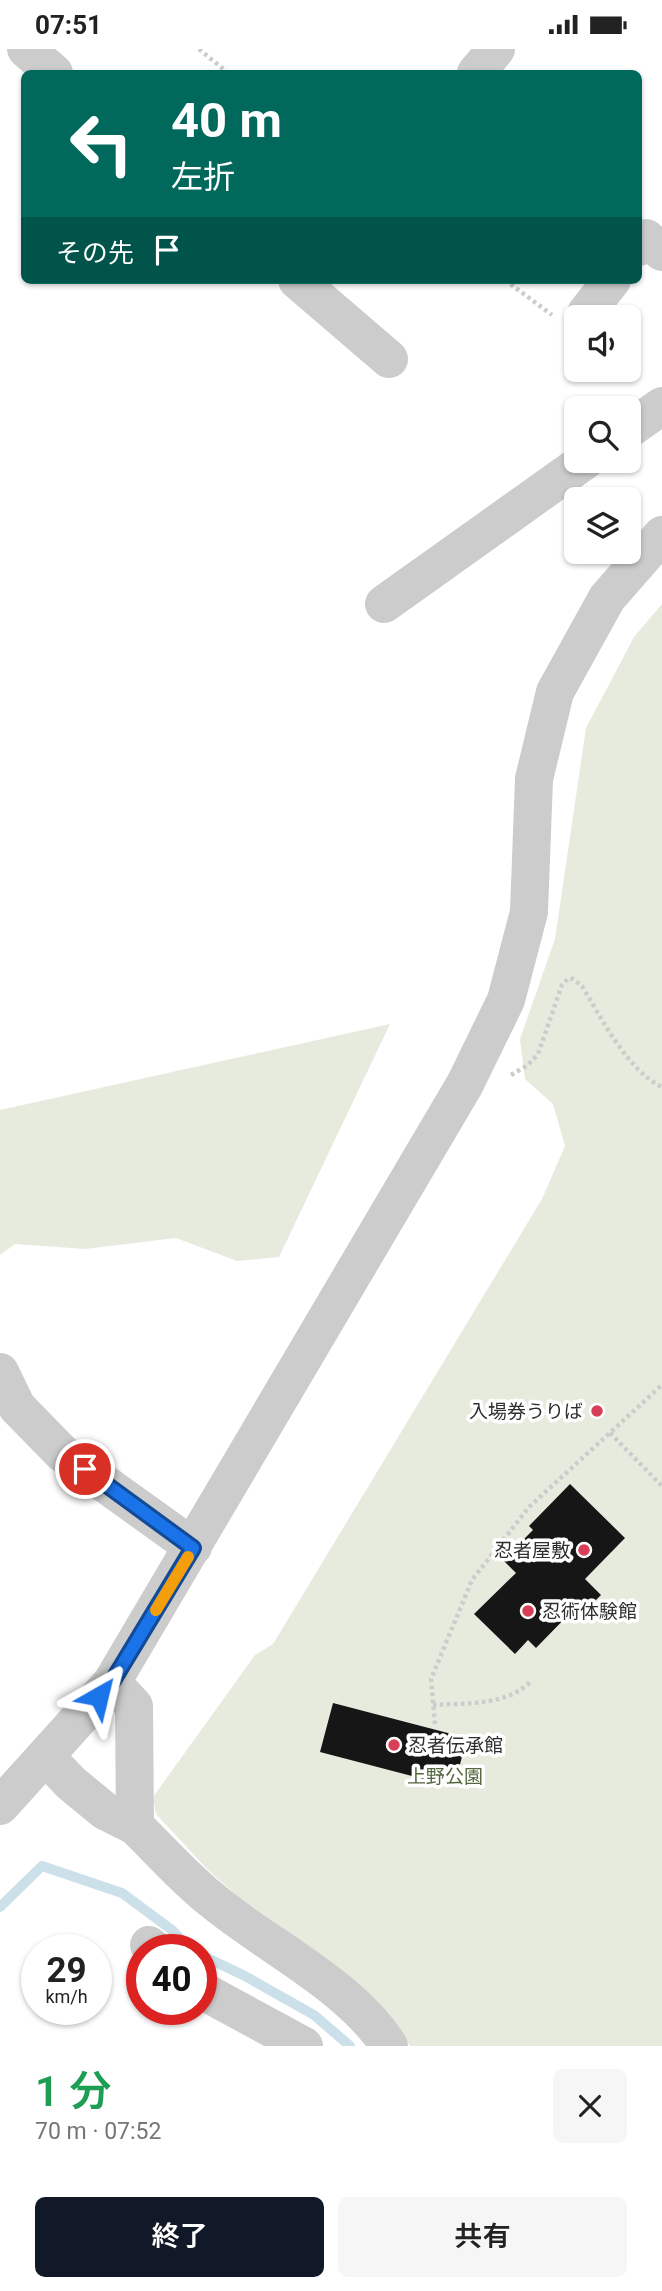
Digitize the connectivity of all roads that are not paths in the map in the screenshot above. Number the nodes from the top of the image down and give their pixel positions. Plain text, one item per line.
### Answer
1 (26, 49) edge
2 (496, 49) edge
3 (50, 70) edge
4 (478, 70) edge
5 (642, 243) edge
6 (662, 252) edge
7 (302, 284) edge
8 (607, 284) edge
9 (583, 305) edge
10 (389, 359) dead end
11 (662, 407) edge
12 (641, 422) edge
13 (568, 473) edge
14 (662, 535) edge
15 (384, 604) dead end
16 (0, 1372) edge
17 (193, 1548) junction
18 (112, 1682) junction
19 (46, 1757) junction
20 (0, 1806) edge
21 (135, 1826) junction
22 (217, 1999) edge
23 (304, 2046) edge
24 (389, 2046) edge

1 - 3 street
2 - 4 street
5 - 6 street
7 - 10 street
8 - 9 street
11 - 12 street
13 - 15 street
14 - 17 street
16 - 17 street
17 - 18 street
18 - 19 street
18 - 21 street
19 - 20 street
19 - 21 street
21 - 24 street
22 - 23 street

